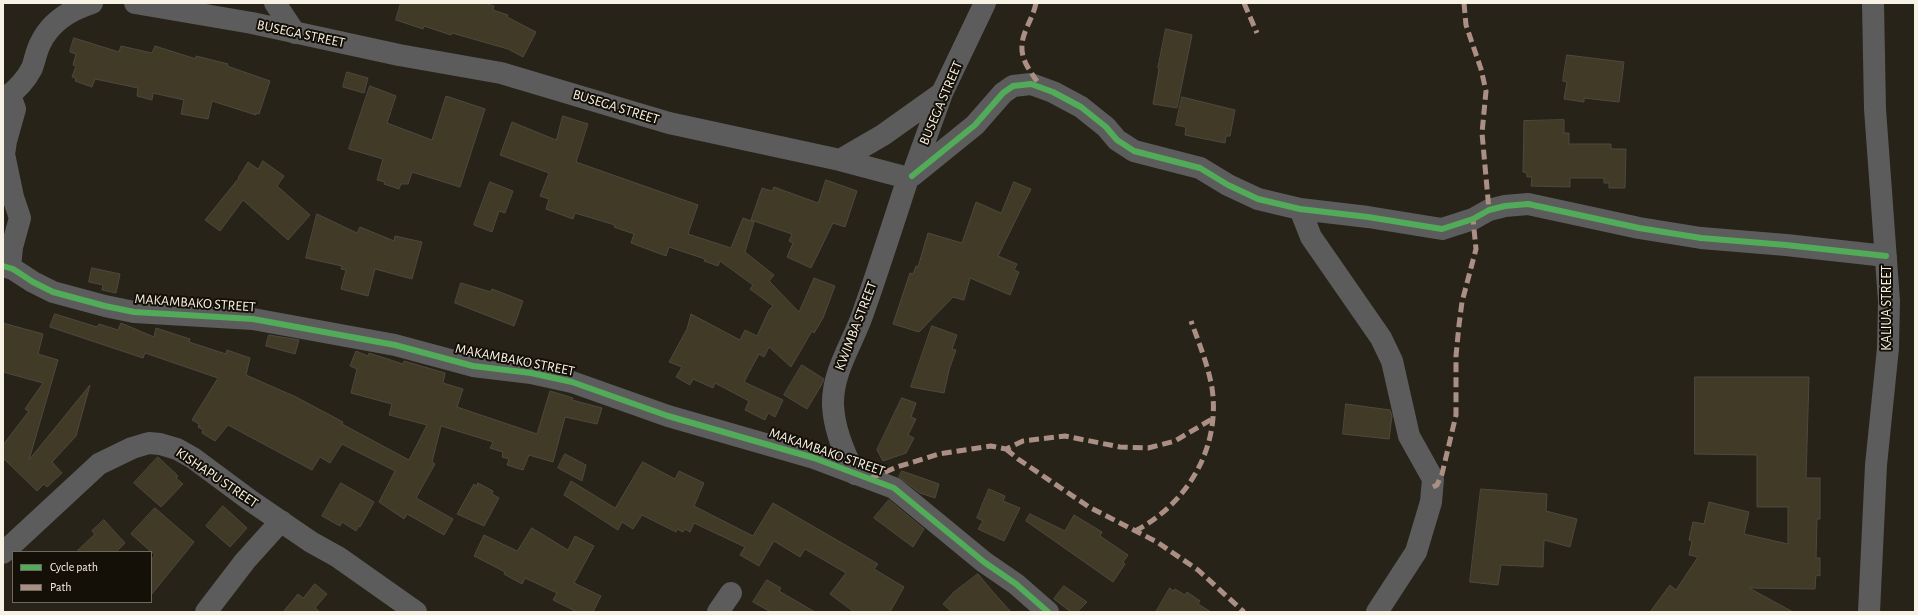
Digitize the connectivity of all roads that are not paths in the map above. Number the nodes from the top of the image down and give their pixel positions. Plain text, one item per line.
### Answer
1 (92, 3) edge
2 (135, 3) edge
3 (275, 3) edge
4 (985, 3) edge
5 (1873, 3) edge
6 (65, 8) edge
7 (295, 33) junction
8 (942, 93) junction
9 (7, 98) edge
10 (840, 160) junction
11 (910, 177) junction
12 (1300, 209) junction
13 (1886, 256) junction
14 (7, 266) edge
15 (855, 474) junction
16 (280, 521) junction
17 (3, 553) edge
18 (731, 593) dead end
19 (206, 612) edge
20 (416, 612) edge
21 (718, 612) edge
22 (1048, 612) edge
23 (1377, 612) edge
24 (1869, 612) edge

1 - 6 street
2 - 7 street, BUSEGA STREET
3 - 7 street
4 - 8 street, BUSEGA STREET
5 - 13 street, KALIUA STREET
6 - 9 street
7 - 10 street, BUSEGA STREET
8 - 10 street
8 - 11 street, BUSEGA STREET
9 - 14 street
10 - 11 street, BUSEGA STREET
11 - 12 street
11 - 15 street, KWIMBA STREET
12 - 13 street
12 - 23 street
13 - 24 street, KALIUA STREET
14 - 15 street, MAKAMBAKO STREET
15 - 22 street, MAKAMBAKO STREET
16 - 17 street, KISHAPU STREET
16 - 19 street
16 - 20 street, KISHAPU STREET
18 - 21 street

